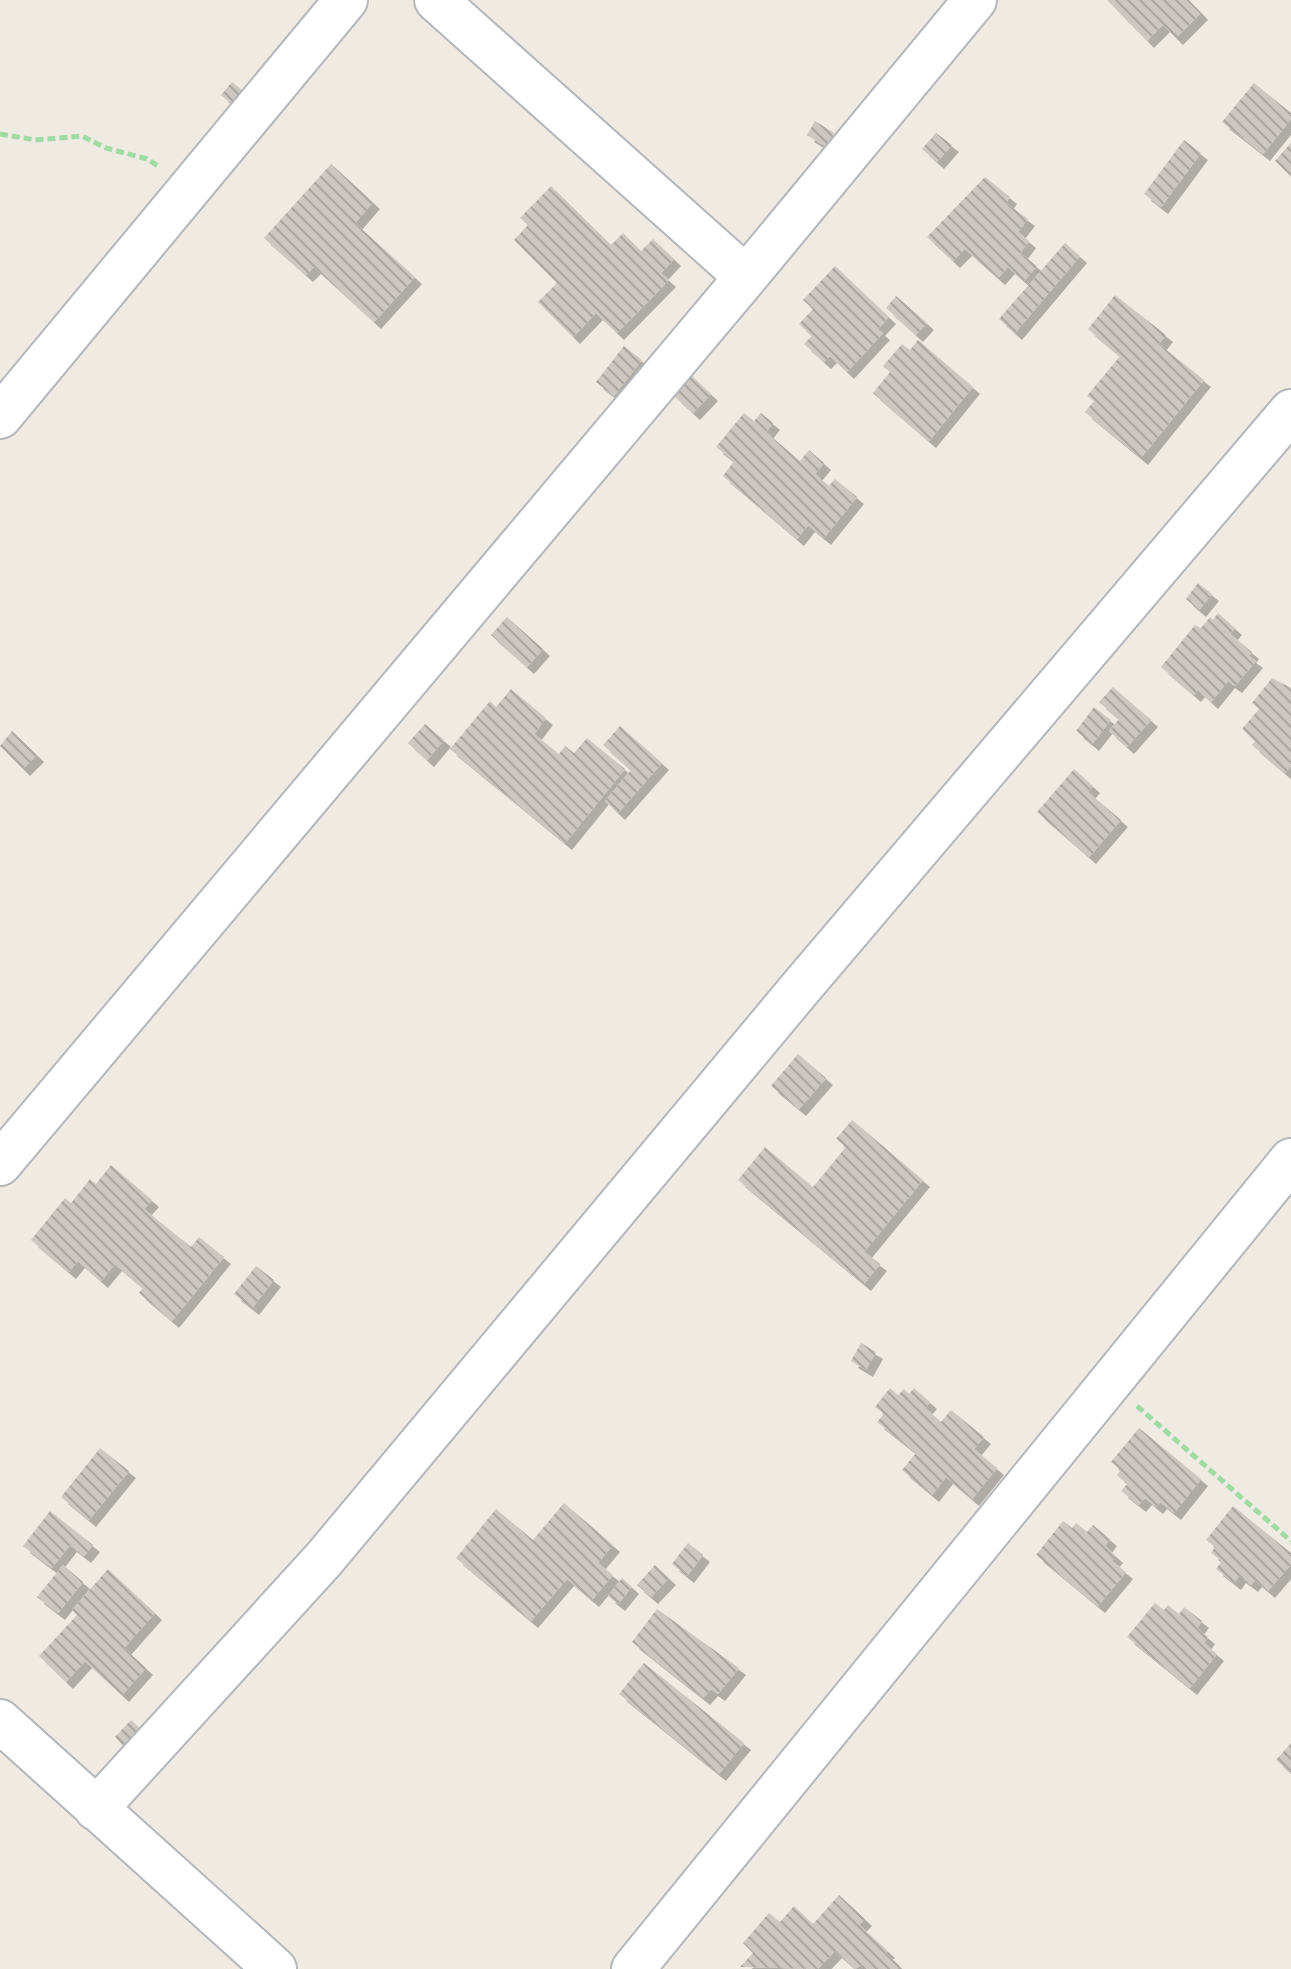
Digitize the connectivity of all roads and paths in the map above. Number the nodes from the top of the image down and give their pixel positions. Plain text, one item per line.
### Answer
1 (346, 0) edge
2 (436, 0) edge
3 (975, 0) edge
4 (0, 134) edge
5 (196, 182) junction
6 (746, 277) junction
7 (1291, 411) edge
8 (0, 417) edge
9 (1291, 1160) edge
10 (0, 1164) edge
11 (1109, 1382) junction
12 (1291, 1541) edge
13 (0, 1721) edge
14 (96, 1809) junction
15 (275, 1969) edge
16 (633, 1969) edge

1 - 5 street
2 - 6 street
3 - 6 street
4 - 5 path
5 - 8 street
6 - 10 street
7 - 14 street
9 - 11 street
11 - 12 path
11 - 16 street
13 - 14 street
14 - 15 street

